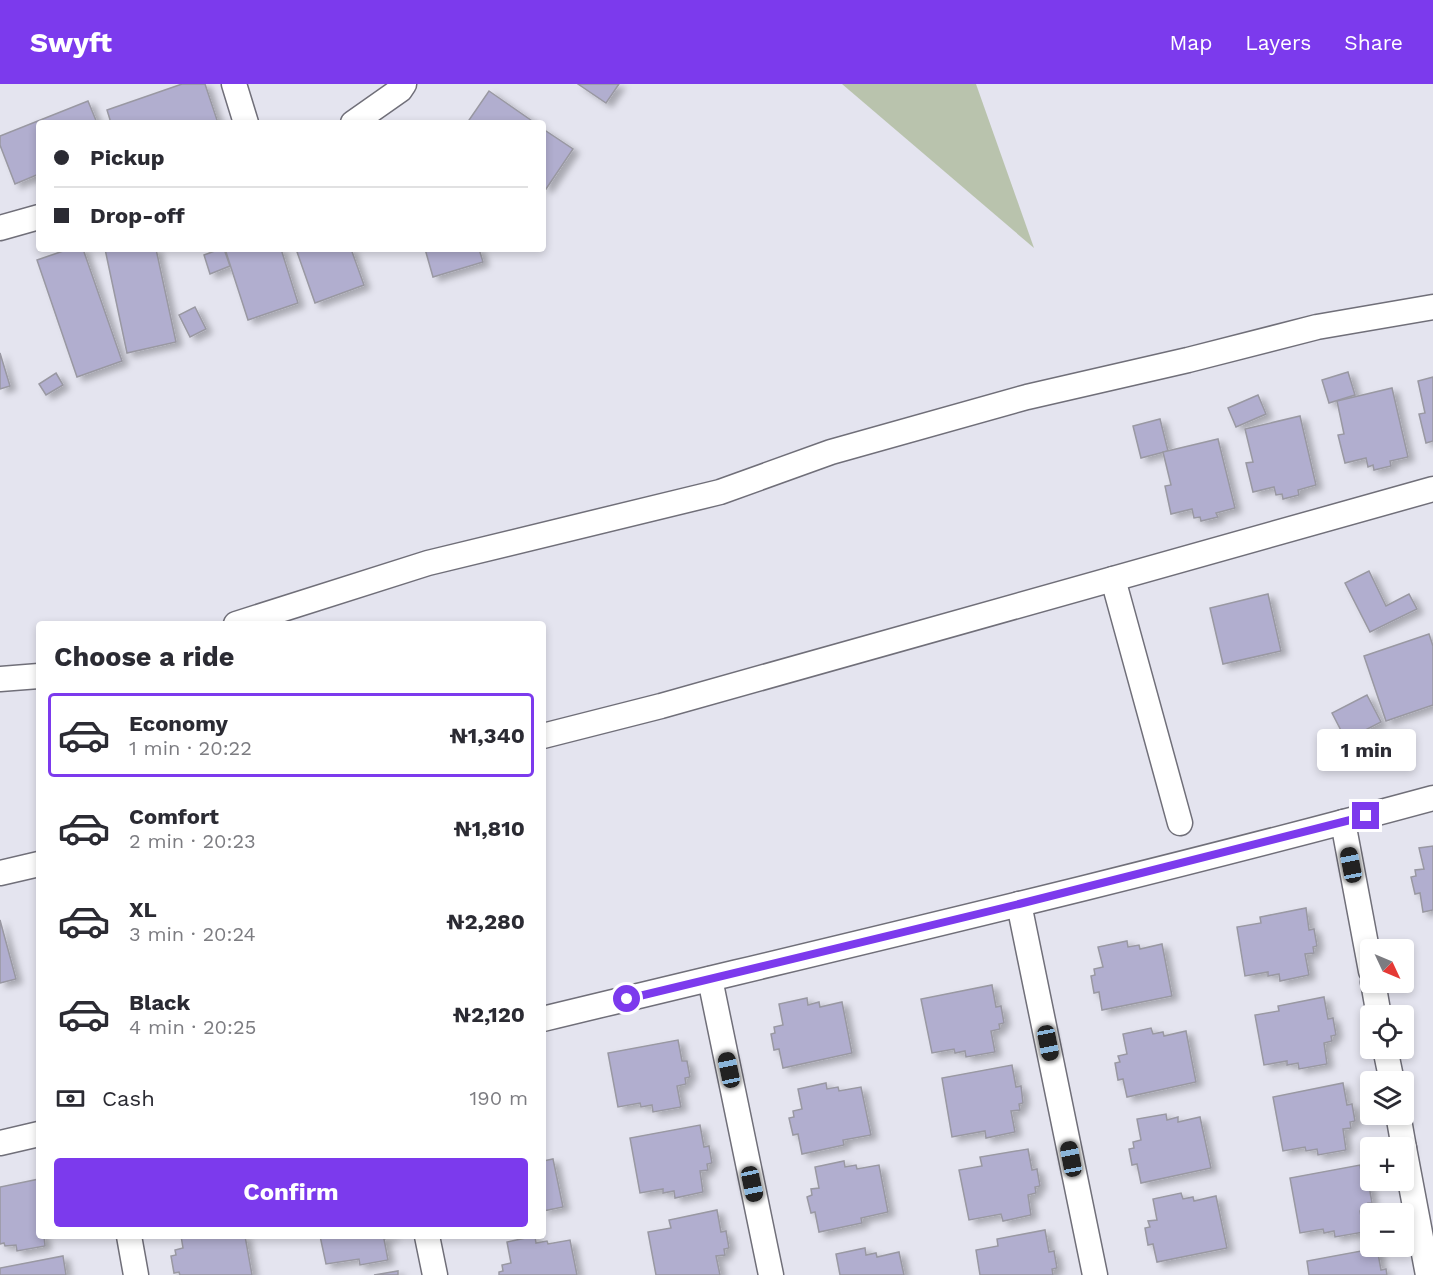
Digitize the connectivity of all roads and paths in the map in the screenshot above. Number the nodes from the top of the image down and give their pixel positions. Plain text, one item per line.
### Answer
1 (234, 84) edge
2 (404, 84) edge
3 (245, 120) edge
4 (357, 120) edge
5 (36, 218) edge
6 (0, 228) edge
7 (1433, 307) edge
8 (1433, 489) edge
9 (1113, 579) junction
10 (245, 621) edge
11 (36, 676) edge
12 (0, 679) edge
13 (546, 735) edge
14 (1433, 798) edge
15 (1343, 822) junction
16 (1180, 823) dead end
17 (36, 865) edge
18 (0, 873) edge
19 (1019, 904) junction
20 (1365, 939) edge
21 (710, 979) junction
22 (546, 1018) edge
23 (36, 1135) edge
24 (0, 1143) edge
25 (1412, 1191) edge
26 (130, 1239) edge
27 (429, 1239) edge
28 (136, 1275) edge
29 (435, 1275) edge
30 (771, 1275) edge
31 (1095, 1275) edge
32 (1428, 1275) edge

1 - 3 street
2 - 4 street
5 - 6 street
7 - 10 street
8 - 9 street
9 - 13 street
9 - 16 street
11 - 12 street
14 - 15 street
15 - 19 street
15 - 20 street
17 - 18 street
19 - 21 street
19 - 31 street
21 - 22 street
21 - 30 street
23 - 24 street
25 - 32 street
26 - 28 street
27 - 29 street

